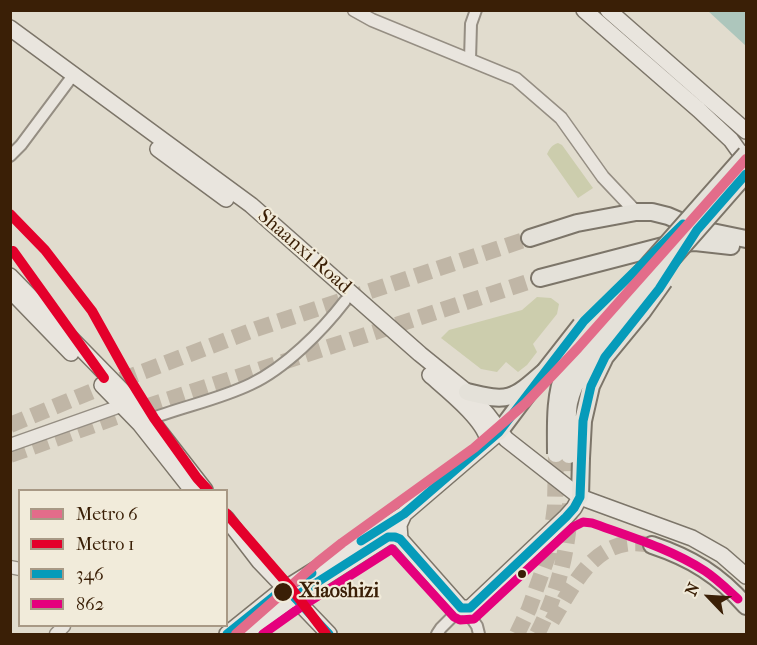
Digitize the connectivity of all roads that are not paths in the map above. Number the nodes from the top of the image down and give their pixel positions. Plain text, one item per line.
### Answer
1 (354, 10) edge
2 (476, 10) edge
3 (584, 10) edge
4 (608, 10) edge
5 (10, 28) edge
6 (10, 41) edge
7 (470, 60) junction
8 (71, 78) junction
9 (747, 131) edge
10 (747, 154) edge
11 (10, 156) edge
12 (747, 161) edge
13 (747, 174) edge
14 (636, 212) junction
15 (702, 232) junction
16 (530, 238) tunnel mouth
17 (747, 238) edge
18 (747, 249) edge
19 (10, 276) edge
20 (540, 278) tunnel mouth
21 (10, 290) edge
22 (345, 301) junction
23 (467, 392) junction
24 (521, 396) junction
25 (127, 403) junction
26 (145, 422) junction
27 (494, 437) junction
28 (10, 445) edge
29 (569, 456) junction
30 (191, 489) edge
31 (204, 489) edge
32 (580, 497) junction
33 (404, 514) junction
34 (566, 517) junction
35 (228, 521) edge
36 (228, 537) edge
37 (400, 539) junction
38 (652, 545) tunnel mouth
39 (747, 576) edge
40 (747, 590) edge
41 (286, 595) junction
42 (747, 606) edge
43 (463, 608) junction
44 (226, 634) edge
45 (244, 634) edge
46 (317, 634) edge
47 (329, 634) edge
48 (437, 634) edge
49 (479, 634) edge

1 - 7 street
2 - 7 street
3 - 12 main road
4 - 9 main road
5 - 8 main road, Shaanxi Road
6 - 8 main road, Shaanxi Road
7 - 14 street
8 - 11 street
8 - 22 main road, Shaanxi Road
8 - 23 main road, Shaanxi Road
10 - 15 main road, bridge
13 - 15 main road, bridge
14 - 15 main road
14 - 16 main road
15 - 17 main road
15 - 18 main road
15 - 20 main road
15 - 24 main road, bridge
15 - 29 main road, bridge
15 - 29 main road, bridge
19 - 25 main road
21 - 25 main road
22 - 26 street
22 - 27 main road, Shaanxi Road
23 - 24 main road
23 - 27 main road, Shaanxi Road
24 - 27 main road
25 - 26 main road
25 - 28 street
26 - 30 main road
26 - 31 main road
27 - 32 main road, Shaanxi Road
27 - 33 main road
29 - 32 main road
32 - 34 main road
32 - 39 main road, Shaanxi Road
33 - 37 main road
33 - 41 main road
34 - 40 main road
34 - 43 main road
35 - 41 main road
36 - 41 main road
37 - 41 main road
37 - 43 main road
38 - 42 main road
41 - 44 main road
41 - 45 main road
41 - 46 main road
41 - 47 main road
43 - 48 street
43 - 49 street

